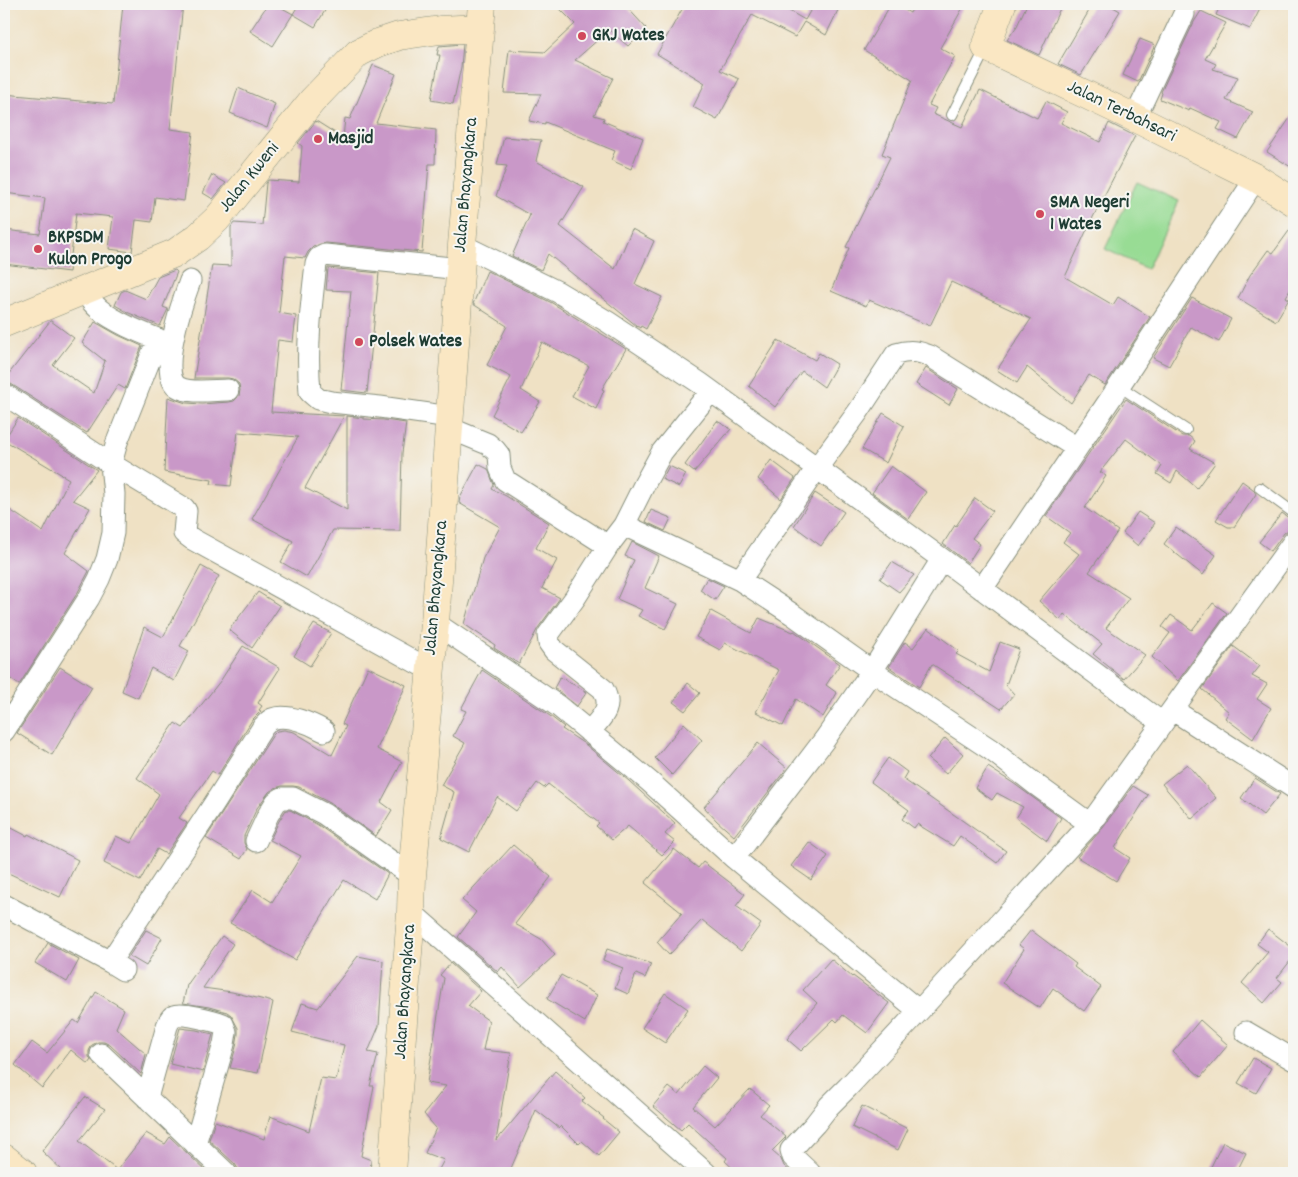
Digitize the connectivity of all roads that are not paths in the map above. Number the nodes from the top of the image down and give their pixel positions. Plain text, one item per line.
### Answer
1 (1002, 4) edge
2 (1184, 14) dead end
3 (481, 16) edge
4 (986, 47) junction
5 (952, 115) dead end
6 (1135, 118) junction
7 (1256, 178) junction
8 (1294, 201) edge
9 (462, 257) junction
10 (190, 281) dead end
11 (84, 290) junction
12 (4, 323) edge
13 (165, 342) junction
14 (1119, 386) junction
15 (228, 390) dead end
16 (711, 391) junction
17 (4, 394) edge
18 (449, 422) junction
19 (1186, 430) dead end
20 (1077, 448) junction
21 (111, 464) junction
22 (817, 468) junction
23 (1260, 488) dead end
24 (1294, 512) edge
25 (624, 525) junction
26 (1294, 541) edge
27 (608, 546) junction
28 (942, 559) junction
29 (740, 580) junction
30 (982, 589) junction
31 (435, 623) junction
32 (430, 670) junction
33 (872, 671) junction
34 (1168, 717) junction
35 (4, 731) edge
36 (324, 731) dead end
37 (589, 732) junction
38 (1294, 788) edge
39 (1090, 824) junction
40 (256, 841) dead end
41 (734, 858) junction
42 (412, 876) junction
43 (4, 906) edge
44 (411, 912) junction
45 (919, 1011) junction
46 (1246, 1032) dead end
47 (102, 1054) dead end
48 (1294, 1060) edge
49 (147, 1098) junction
50 (195, 1144) junction
51 (4, 1158) edge
52 (23, 1173) edge
53 (226, 1173) edge
54 (392, 1173) edge
55 (706, 1173) edge
56 (810, 1173) edge

1 - 4 street
2 - 6 street
3 - 9 street, Jalan Bhayangkara
3 - 11 street, Jalan Kweni
4 - 5 lane
4 - 6 street, Jalan Terbahsari
6 - 7 street, Jalan Terbahsari
7 - 8 street, Jalan Terbahsari
7 - 14 street
9 - 16 street
9 - 18 street, Jalan Bhayangkara
9 - 18 street
10 - 13 street
11 - 12 street, Jalan Kweni
11 - 13 street
13 - 15 street
13 - 21 street
14 - 19 lane
14 - 20 street
16 - 22 street
16 - 25 street
17 - 21 street
18 - 27 street
18 - 31 street, Jalan Bhayangkara
20 - 22 street
20 - 30 street
21 - 32 street
21 - 35 street
22 - 28 street
22 - 29 street
23 - 24 lane
25 - 27 street
25 - 29 street
26 - 34 street
27 - 37 street
28 - 30 street
28 - 33 street
29 - 33 street
30 - 34 street
31 - 32 street, Jalan Bhayangkara
31 - 37 street
32 - 42 street, Jalan Bhayangkara
33 - 39 street
33 - 41 street
34 - 38 street
34 - 39 street
36 - 43 street
37 - 41 street
39 - 45 street
40 - 42 street
41 - 45 street
42 - 44 street, Jalan Bhayangkara
44 - 54 street, Jalan Bhayangkara
44 - 55 street
45 - 56 street
46 - 48 street
47 - 49 street
49 - 50 street
49 - 50 street
50 - 53 street
51 - 52 street

